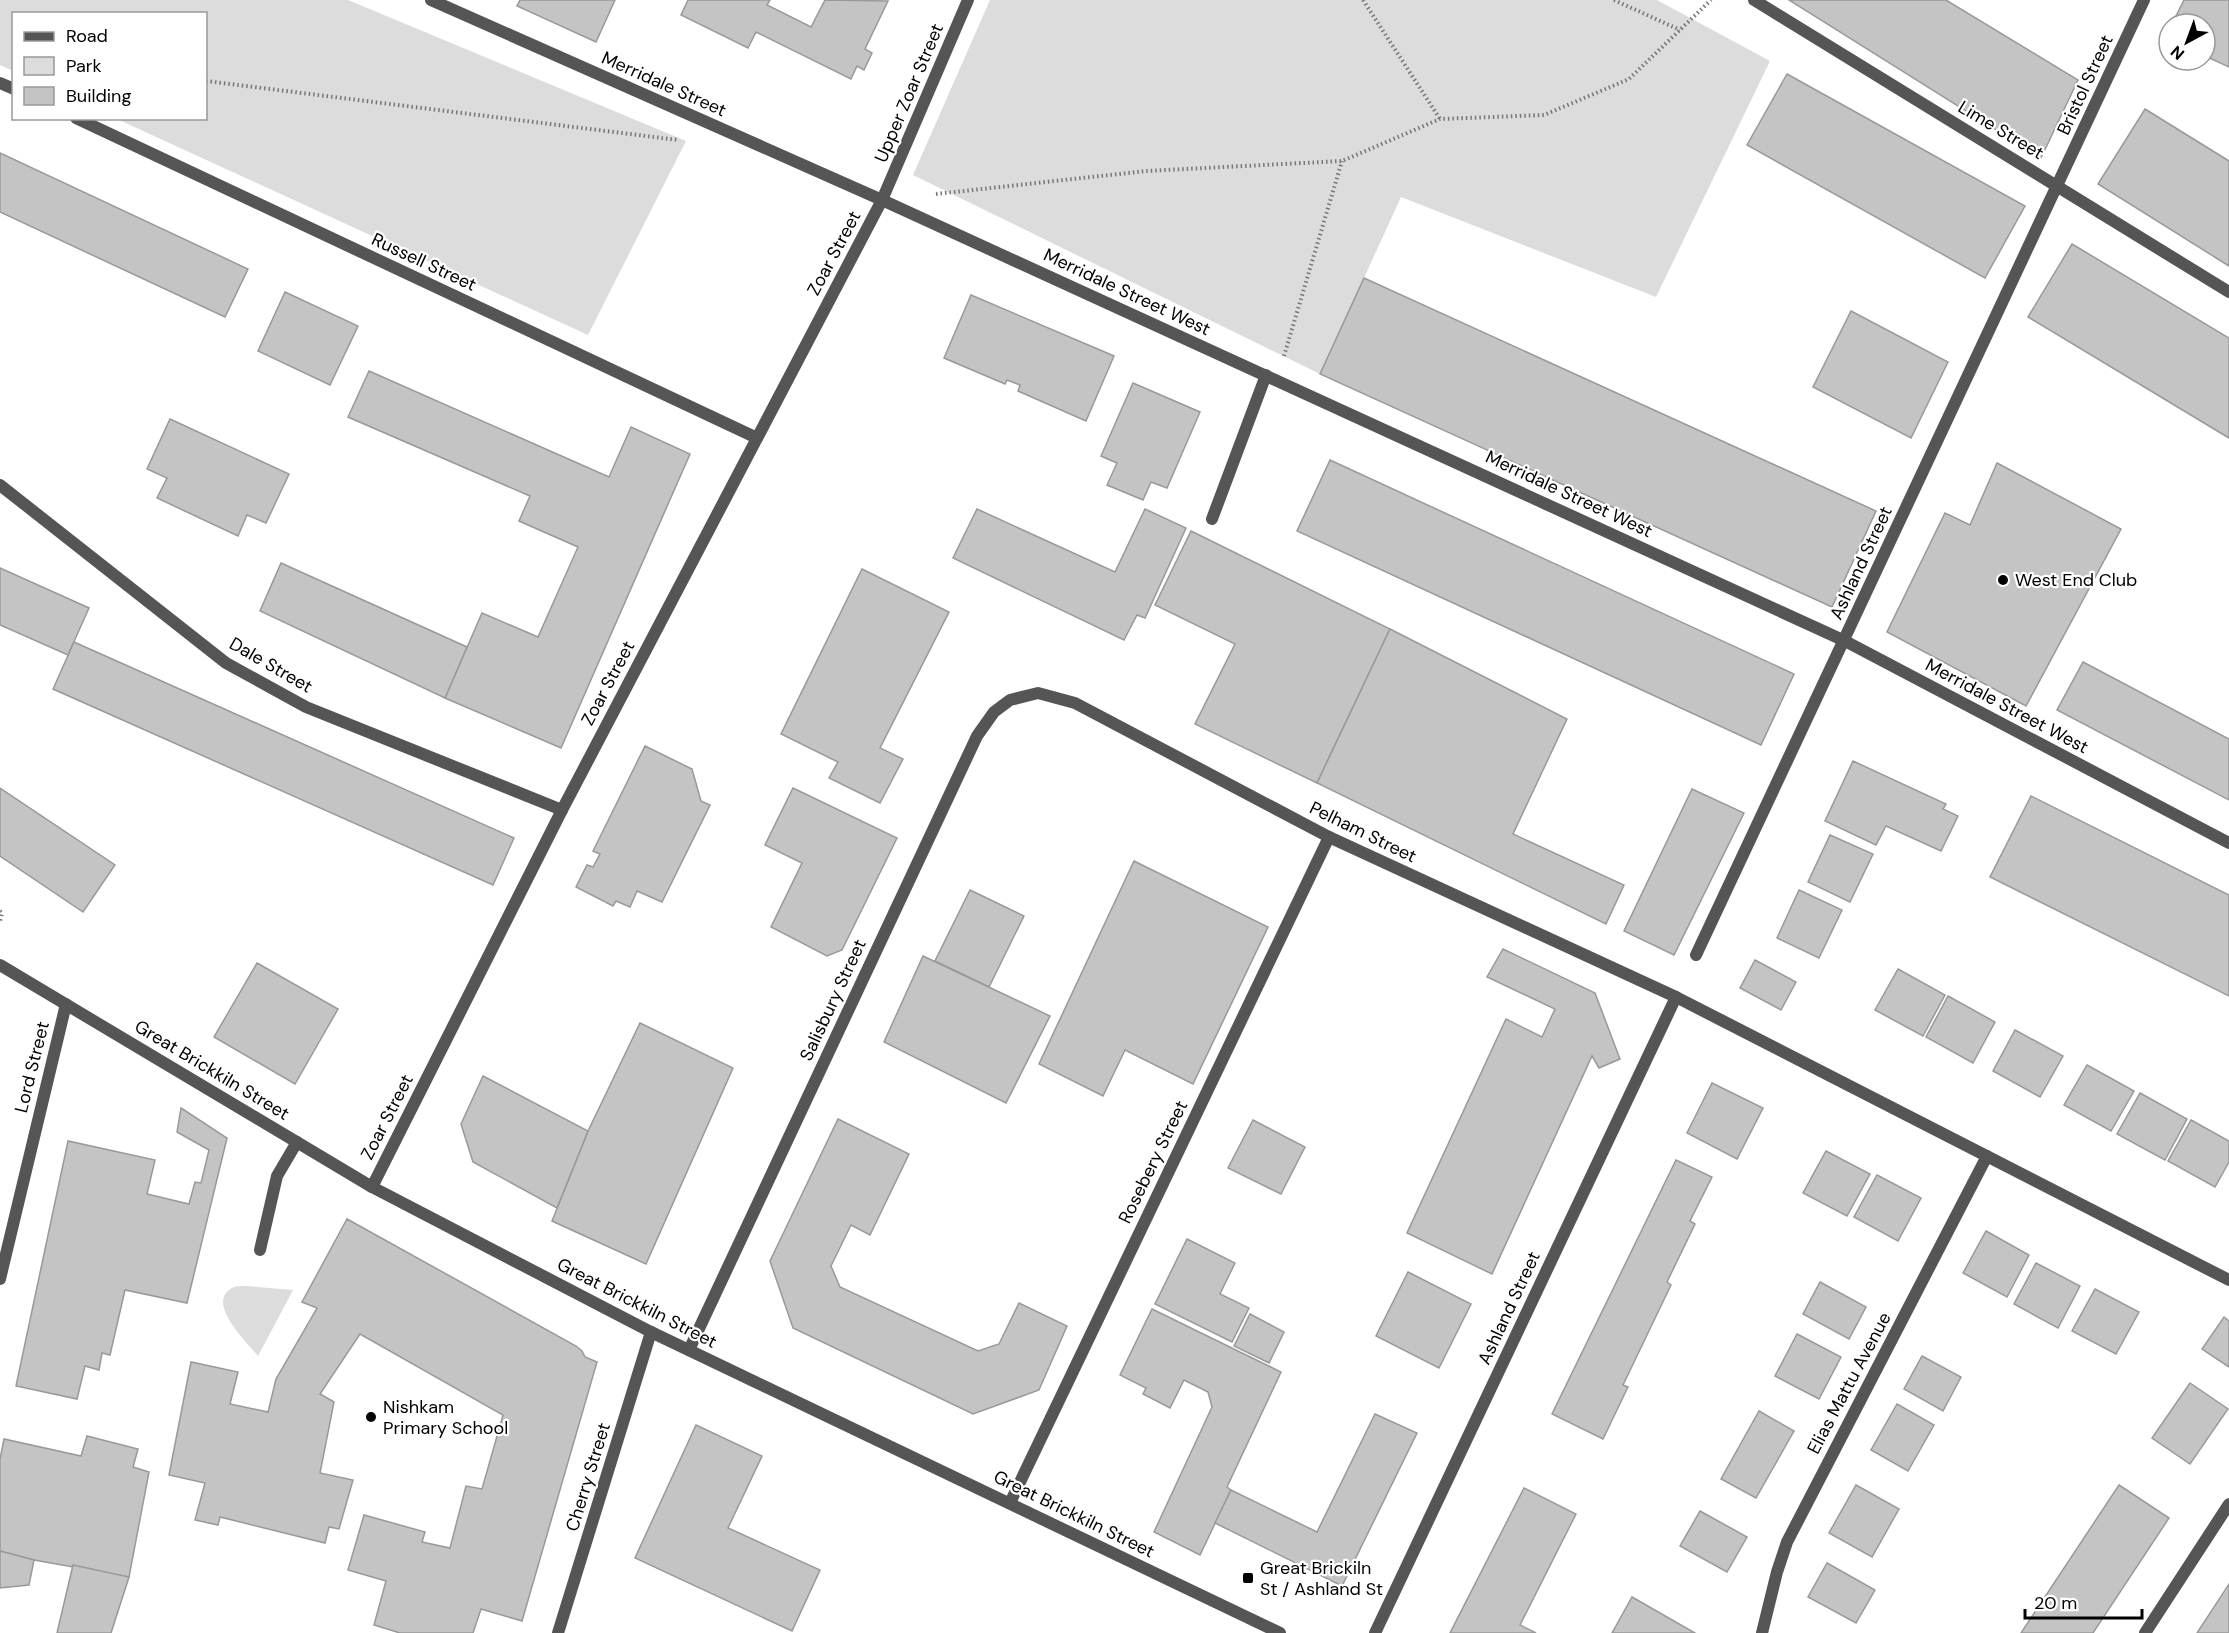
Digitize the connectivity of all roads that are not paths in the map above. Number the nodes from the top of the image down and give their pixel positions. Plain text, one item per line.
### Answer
1 (431, 0) edge
2 (968, 0) edge
3 (1754, 0) edge
4 (2144, 0) edge
5 (80, 120) edge
6 (2058, 185) junction
7 (882, 200) junction
8 (2229, 292) edge
9 (1271, 377) junction
10 (757, 438) junction
11 (0, 485) edge
12 (1212, 519) dead end
13 (1845, 641) junction
14 (1038, 693) joint
15 (562, 810) junction
16 (1329, 837) junction
17 (2229, 843) edge
18 (1696, 955) dead end
19 (0, 965) edge
20 (1676, 998) junction
21 (66, 1004) junction
22 (297, 1142) junction
23 (1987, 1156) junction
24 (372, 1187) junction
25 (260, 1250) dead end
26 (0, 1278) edge
27 (2229, 1280) edge
28 (651, 1332) junction
29 (689, 1350) junction
30 (1010, 1503) junction
31 (2229, 1503) edge
32 (558, 1633) edge
33 (1280, 1633) edge
34 (1375, 1633) edge
35 (1762, 1633) edge
36 (2145, 1633) edge

1 - 7 street, Merridale Street
2 - 7 street, Upper Zoar Street
3 - 6 street, Lime Street
4 - 6 street, Bristol Street
5 - 10 street, Russell Street
6 - 8 street, Lime Street
6 - 13 street, Ashland Street
7 - 9 street, Merridale Street West
7 - 10 street, Zoar Street
9 - 12 street
9 - 13 street, Merridale Street West
10 - 15 street, Zoar Street
11 - 15 street, Dale Street
13 - 17 street, Merridale Street West
13 - 18 street, Ashland Street
14 - 16 street, Pelham Street
14 - 29 street, Salisbury Street
15 - 24 street, Zoar Street
16 - 20 street, Pelham Street
16 - 30 street, Rosebery Street
19 - 21 street, Great Brickkiln Street
20 - 23 street
20 - 34 street, Ashland Street
21 - 22 street, Great Brickkiln Street
21 - 26 street, Lord Street
22 - 24 street, Great Brickkiln Street
22 - 25 street
23 - 27 street
23 - 35 street, Elias Mattu Avenue
24 - 28 street, Great Brickkiln Street
28 - 29 street, Great Brickkiln Street
28 - 32 street, Cherry Street
29 - 30 street, Great Brickkiln Street
30 - 33 street, Great Brickkiln Street
31 - 36 street

